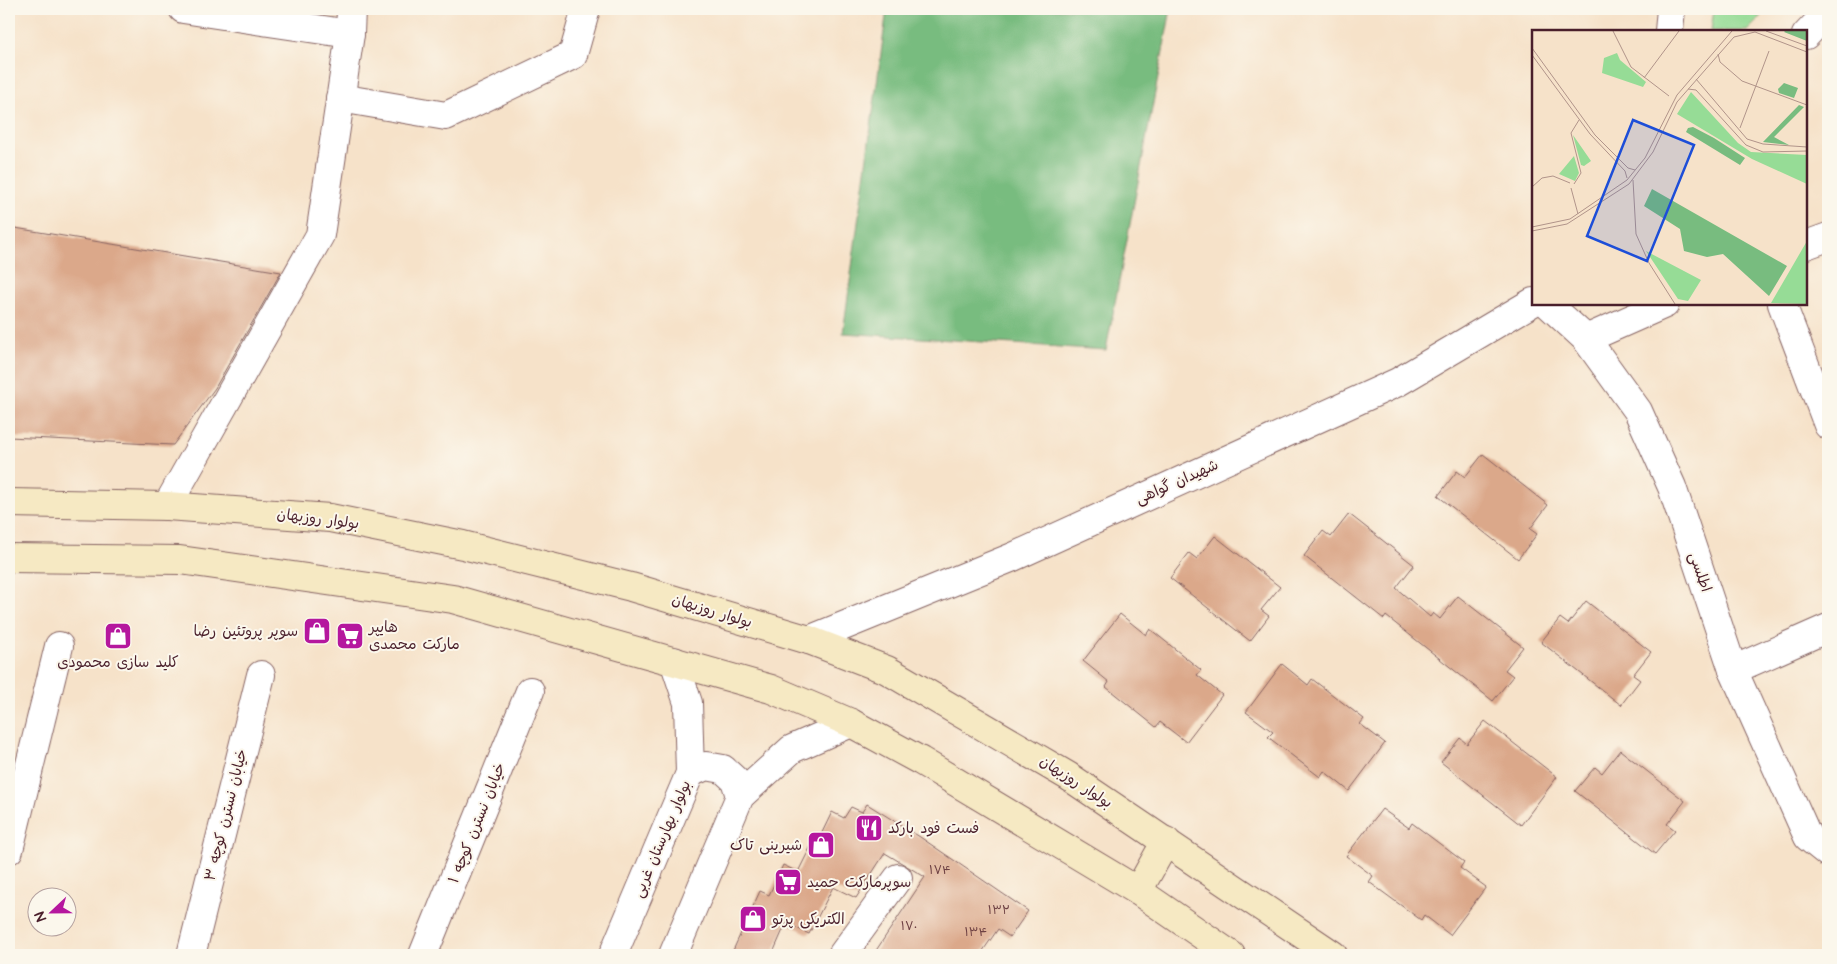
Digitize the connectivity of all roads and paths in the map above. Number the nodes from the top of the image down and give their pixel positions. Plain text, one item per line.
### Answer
1 (183, 9) edge
2 (586, 9) edge
3 (1671, 9) edge
4 (1828, 12) edge
5 (350, 21) edge
6 (1669, 30) edge
7 (1807, 34) edge
8 (340, 98) junction
9 (1828, 237) edge
10 (1807, 245) edge
11 (1532, 303) edge
12 (1549, 305) edge
13 (1663, 305) edge
14 (1782, 305) edge
15 (1586, 339) junction
16 (1828, 425) edge
17 (9, 503) edge
18 (167, 506) junction
19 (9, 558) edge
20 (1828, 628) edge
21 (809, 640) junction
22 (59, 646) dead end
23 (674, 661) junction
24 (1733, 670) junction
25 (261, 675) dead end
26 (530, 691) dead end
27 (851, 723) junction
28 (690, 773) junction
29 (740, 796) junction
30 (1166, 841) junction
31 (9, 850) edge
32 (1828, 853) edge
33 (898, 878) dead end
34 (1138, 891) junction
35 (191, 955) edge
36 (423, 955) edge
37 (613, 955) edge
38 (673, 955) edge
39 (842, 955) edge
40 (1231, 955) edge
41 (1333, 955) edge

1 - 5 street
2 - 8 street
3 - 6 street
4 - 7 street
5 - 8 street
8 - 18 street
9 - 10 street
11 - 21 street, شهیدان گواهی
12 - 15 street, اطلسی
13 - 15 street
14 - 16 street
15 - 24 street, اطلسی
17 - 18 main road, بولوار روزبهان
18 - 21 main road, بولوار روزبهان
19 - 23 main road
20 - 24 street
21 - 30 main road, بولوار روزبهان
22 - 31 street
23 - 27 main road
23 - 28 street, بولوار بهارستان غربی
24 - 32 street, اطلسی
25 - 35 street, خیابان نسترن کوچه ۳
26 - 36 street, خیابان نسترن کوچه ۱
27 - 29 street
27 - 34 main road
28 - 29 street
28 - 37 street, بولوار بهارستان غربی
29 - 38 street
30 - 34 main road
30 - 41 main road, بولوار روزبهان
33 - 39 street
34 - 40 main road

